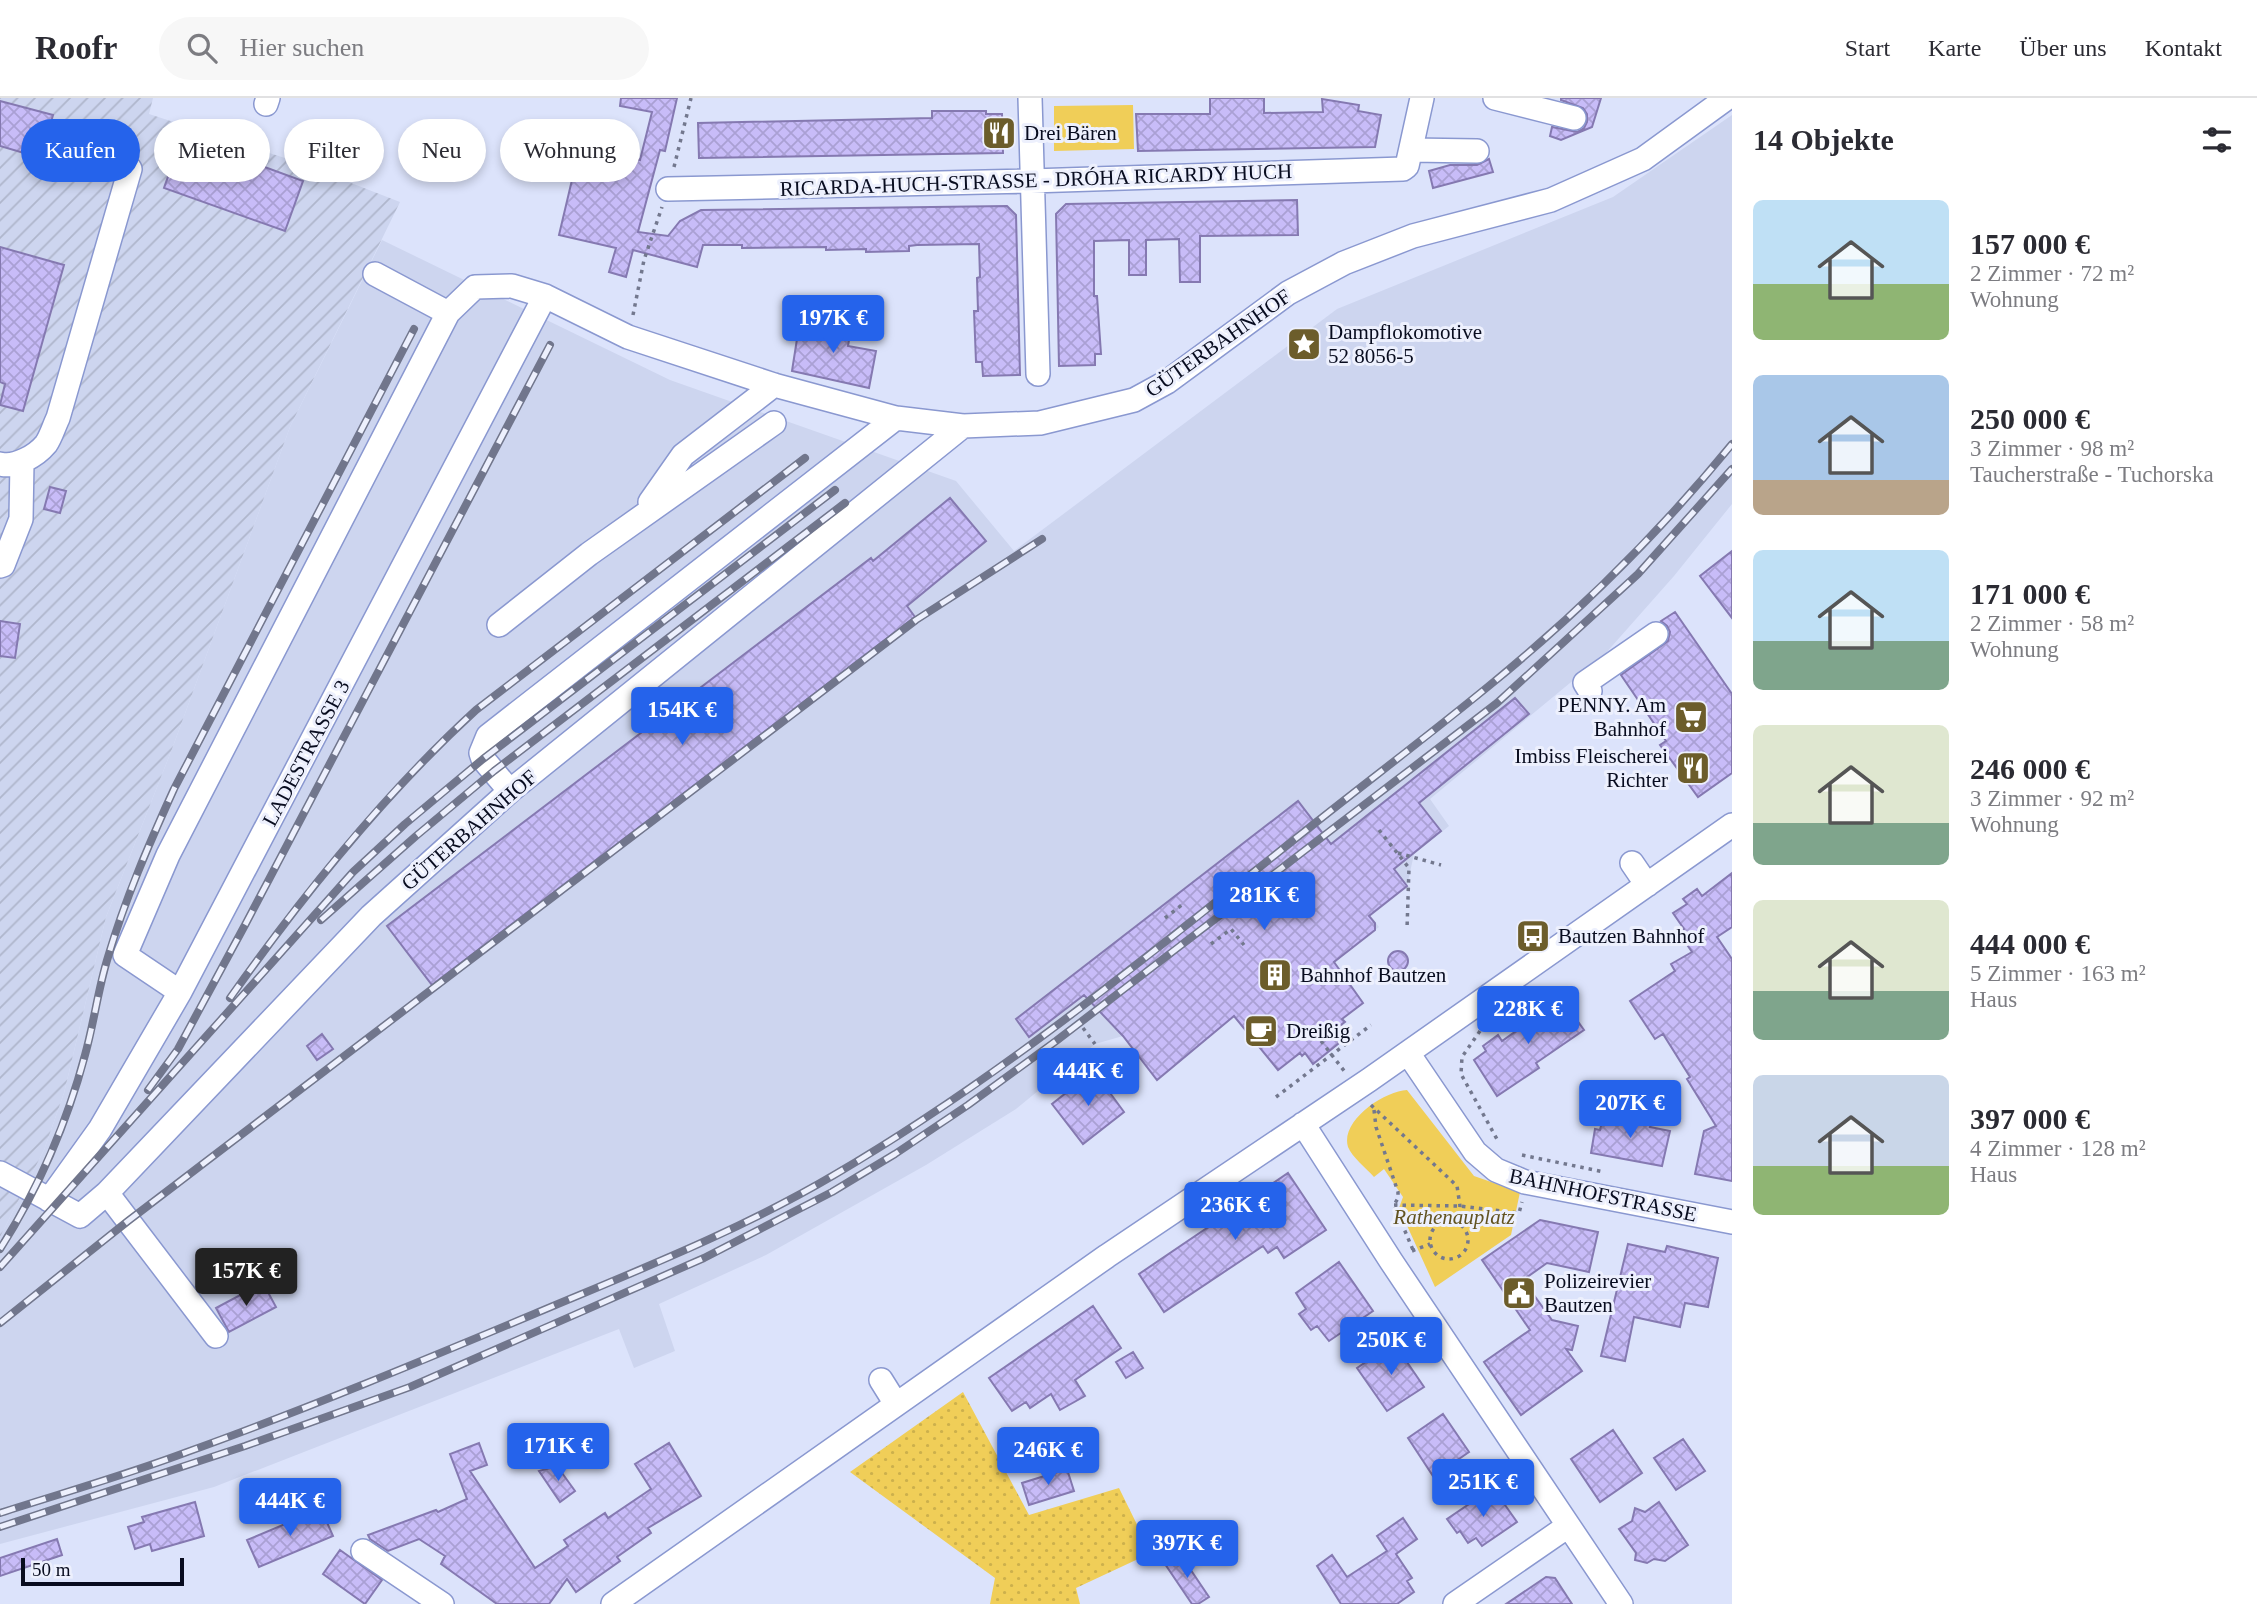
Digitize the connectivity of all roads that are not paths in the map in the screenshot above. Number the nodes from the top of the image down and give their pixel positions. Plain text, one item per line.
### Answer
1 (1030, 98) edge
2 (1422, 98) edge
3 (1494, 98) edge
4 (1727, 98) edge
5 (1574, 118) dead end
6 (1477, 151) dead end
7 (1407, 160) junction
8 (1031, 181) junction
9 (126, 182) edge
10 (668, 189) road end
11 (375, 274) dead end
12 (545, 296) junction
13 (448, 313) junction
14 (1038, 373) dead end
15 (774, 386) junction
16 (896, 418) junction
17 (774, 423) dead end
18 (963, 426) junction
19 (11, 463) edge
20 (639, 519) junction
21 (0, 566) edge
22 (499, 625) dead end
23 (1657, 634) dead end
24 (1590, 691) dead end
25 (510, 792) junction
26 (1732, 825) edge
27 (1632, 863) dead end
28 (1647, 885) junction
29 (180, 992) junction
30 (1408, 1053) junction
31 (1303, 1124) junction
32 (0, 1173) edge
33 (107, 1193) junction
34 (49, 1200) junction
35 (1732, 1223) edge
36 (216, 1336) dead end
37 (881, 1380) dead end
38 (896, 1404) junction
39 (1569, 1526) junction
40 (363, 1551) dead end
41 (442, 1604) edge
42 (613, 1604) edge
43 (1455, 1604) edge
44 (1621, 1604) edge

1 - 8 street
2 - 7 street
3 - 5 street
4 - 18 street, GÜTERBAHNHOF
6 - 7 street, RICARDA-HUCH-STRASSE - DRÓHA RICARDY HUCH
7 - 8 street, RICARDA-HUCH-STRASSE - DRÓHA RICARDY HUCH
8 - 10 street, RICARDA-HUCH-STRASSE - DRÓHA RICARDY HUCH
8 - 14 street
9 - 19 street
11 - 13 street
12 - 13 street, GÜTERBAHNHOF
12 - 15 street, GÜTERBAHNHOF
12 - 29 street, LADESTRASSE 3
13 - 29 street, GÜTERBAHNHOF
15 - 16 street, GÜTERBAHNHOF
15 - 20 street
16 - 18 street, GÜTERBAHNHOF
16 - 25 street
17 - 20 street
18 - 25 street, GÜTERBAHNHOF
19 - 21 street
20 - 22 street
23 - 24 street
25 - 33 street, GÜTERBAHNHOF
26 - 28 street
27 - 28 street
28 - 30 street
29 - 34 street, LADESTRASSE 3
30 - 31 street
30 - 35 street, BAHNHOFSTRASSE
31 - 38 street
31 - 39 street
32 - 34 street, GÜTERBAHNHOF
33 - 34 street, GÜTERBAHNHOF
33 - 36 street
37 - 38 street
38 - 42 street
39 - 43 street
39 - 44 street
40 - 41 street

